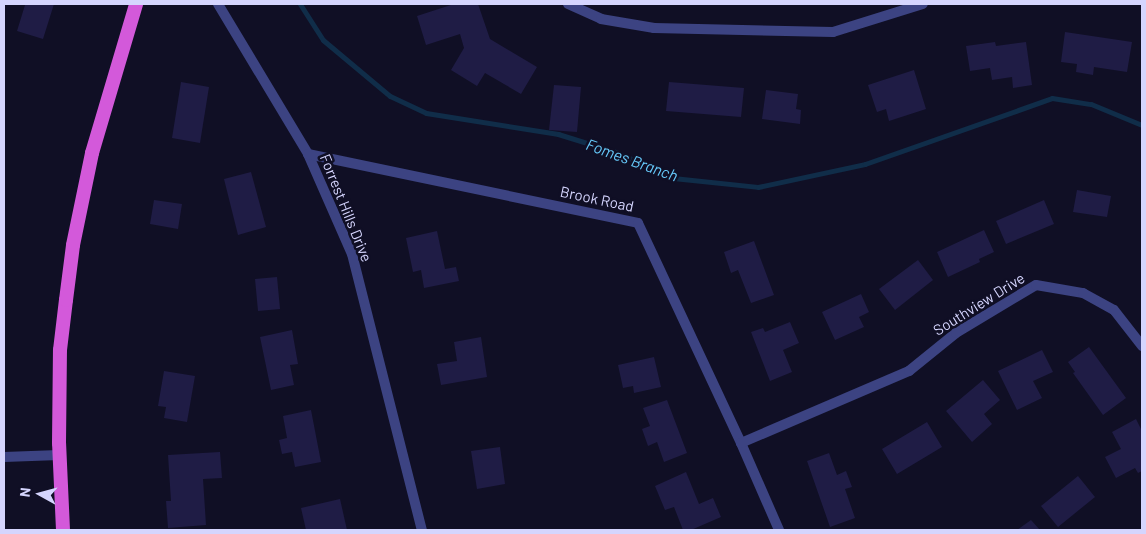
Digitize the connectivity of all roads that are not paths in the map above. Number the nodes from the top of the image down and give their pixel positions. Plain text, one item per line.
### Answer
1 (136, 4) edge
2 (218, 4) edge
3 (568, 4) edge
4 (923, 4) edge
5 (308, 154) junction
6 (1142, 346) edge
7 (741, 443) junction
8 (59, 456) junction
9 (4, 457) edge
10 (63, 530) edge
11 (422, 530) edge
12 (779, 530) edge

1 - 8 highway
2 - 5 street, Forrest Hills Drive
3 - 4 street
5 - 7 street, Brook Road
5 - 11 street, Forrest Hills Drive
6 - 7 street, Southview Drive
7 - 12 street, Brook Road
8 - 9 street
8 - 10 highway

